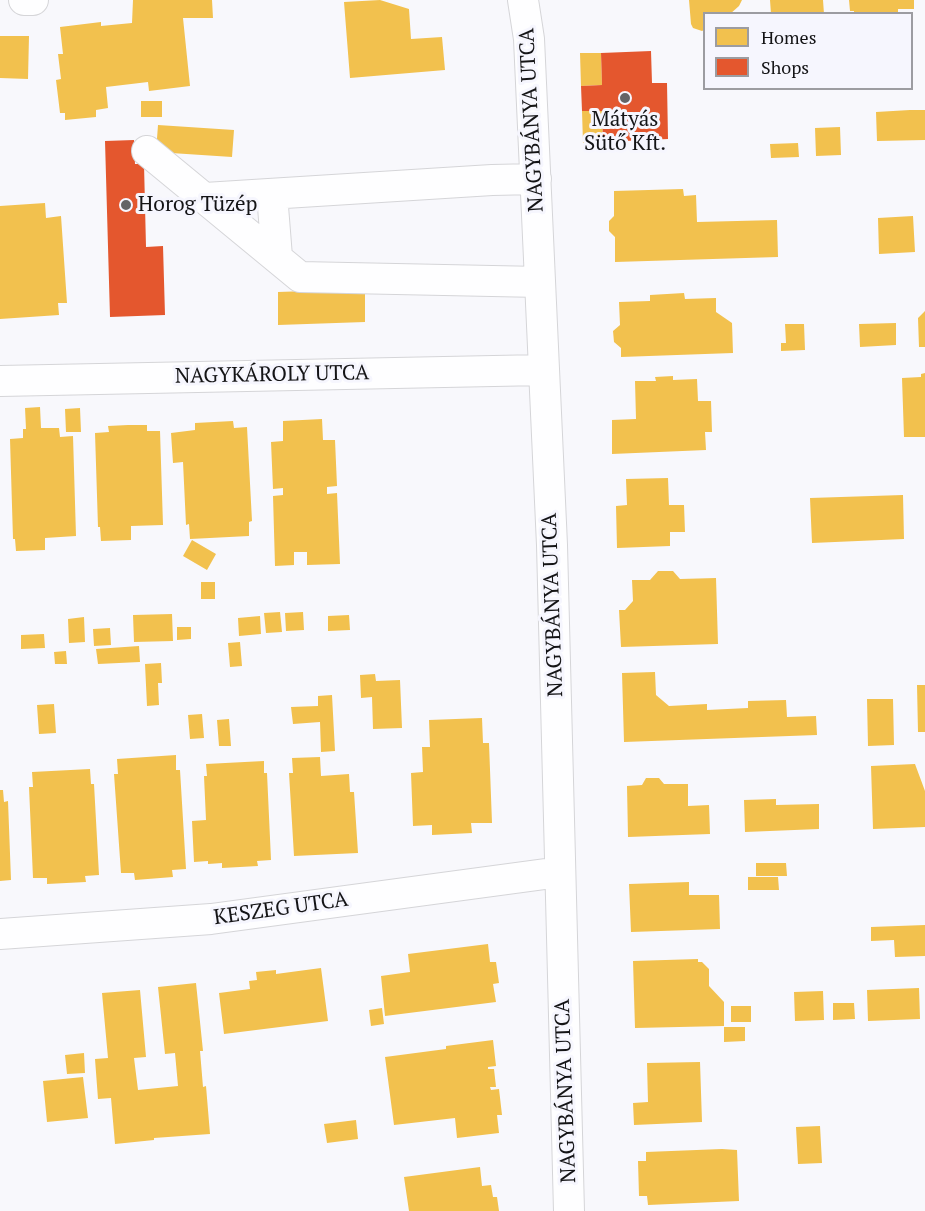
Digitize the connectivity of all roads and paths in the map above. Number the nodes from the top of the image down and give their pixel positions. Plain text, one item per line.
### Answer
1 (24, 0) edge
2 (33, 0) edge
3 (523, 0) edge
4 (147, 151) dead end
5 (536, 179) junction
6 (272, 194) junction
7 (205, 198) junction
8 (277, 257) junction
9 (540, 282) junction
10 (543, 370) junction
11 (0, 381) edge
12 (560, 872) junction
13 (0, 934) edge
14 (569, 1211) edge

1 - 2 street
3 - 5 street, NAGYBÁNYA UTCA
4 - 7 street
5 - 6 street
5 - 9 street, NAGYBÁNYA UTCA
6 - 7 street
6 - 8 street
7 - 8 street
8 - 9 street
9 - 10 street, NAGYBÁNYA UTCA
10 - 11 street, NAGYKÁROLY UTCA
10 - 12 street, NAGYBÁNYA UTCA
12 - 13 street, KESZEG UTCA
12 - 14 street, NAGYBÁNYA UTCA

